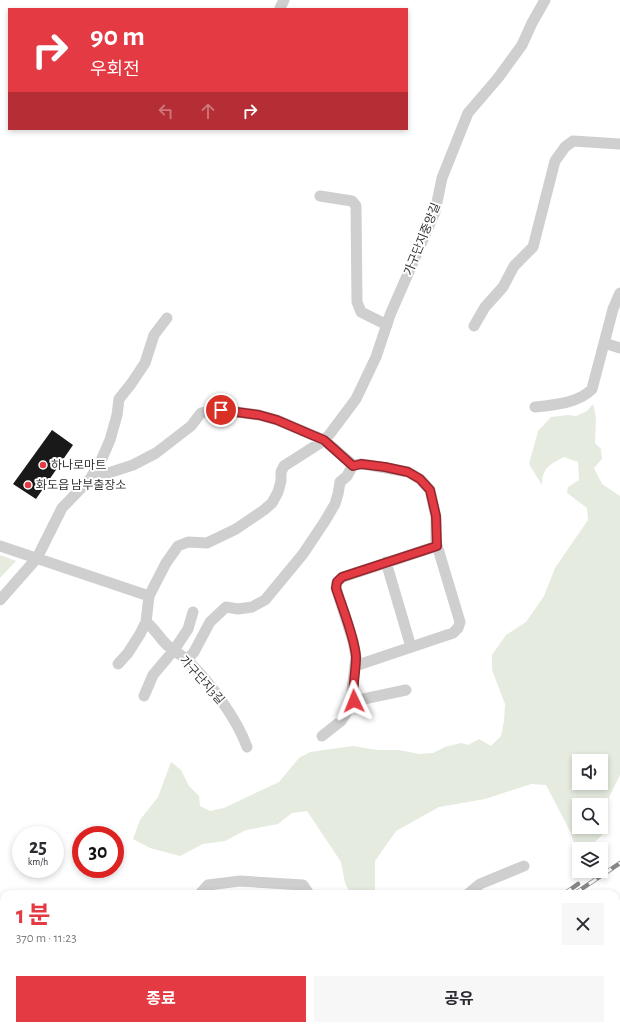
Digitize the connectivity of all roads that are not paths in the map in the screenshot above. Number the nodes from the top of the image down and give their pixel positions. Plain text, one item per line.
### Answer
1 (545, 0) edge
2 (620, 144) edge
3 (320, 196) dead end
4 (620, 293) edge
5 (167, 318) dead end
6 (387, 325) junction
7 (474, 326) dead end
8 (604, 343) junction
9 (620, 348) edge
10 (536, 407) dead end
11 (324, 440) junction
12 (353, 466) junction
13 (90, 479) junction
14 (0, 546) edge
15 (437, 546) junction
16 (37, 558) junction
17 (386, 562) junction
18 (149, 596) junction
19 (0, 600) edge
20 (193, 612) dead end
21 (146, 622) junction
22 (411, 647) junction
23 (174, 650) junction
24 (187, 660) junction
25 (118, 664) dead end
26 (355, 666) junction
27 (406, 690) dead end
28 (144, 696) dead end
29 (354, 701) junction
30 (322, 736) dead end
31 (247, 747) dead end
32 (524, 866) dead end
33 (204, 890) edge
34 (306, 890) edge
35 (473, 890) edge

1 - 6 street, 가구단지중앙길
2 - 7 street
3 - 6 street
4 - 8 street
5 - 13 street
6 - 11 street, 가구단지중앙길
8 - 9 street
8 - 10 street
11 - 12 street
11 - 13 street
11 - 18 street, 가구단지중앙길
12 - 15 street
12 - 24 street
13 - 16 street
14 - 16 street
15 - 17 street
15 - 22 street
16 - 18 street
16 - 19 street
17 - 22 street
17 - 26 street
18 - 21 street
20 - 23 street
21 - 23 street, 가구단지3길
21 - 25 street
22 - 26 street
23 - 24 street, 가구단지3길
23 - 28 street
24 - 31 street, 가구단지3길
26 - 29 street
27 - 29 street
29 - 30 street
32 - 35 street
33 - 34 street

